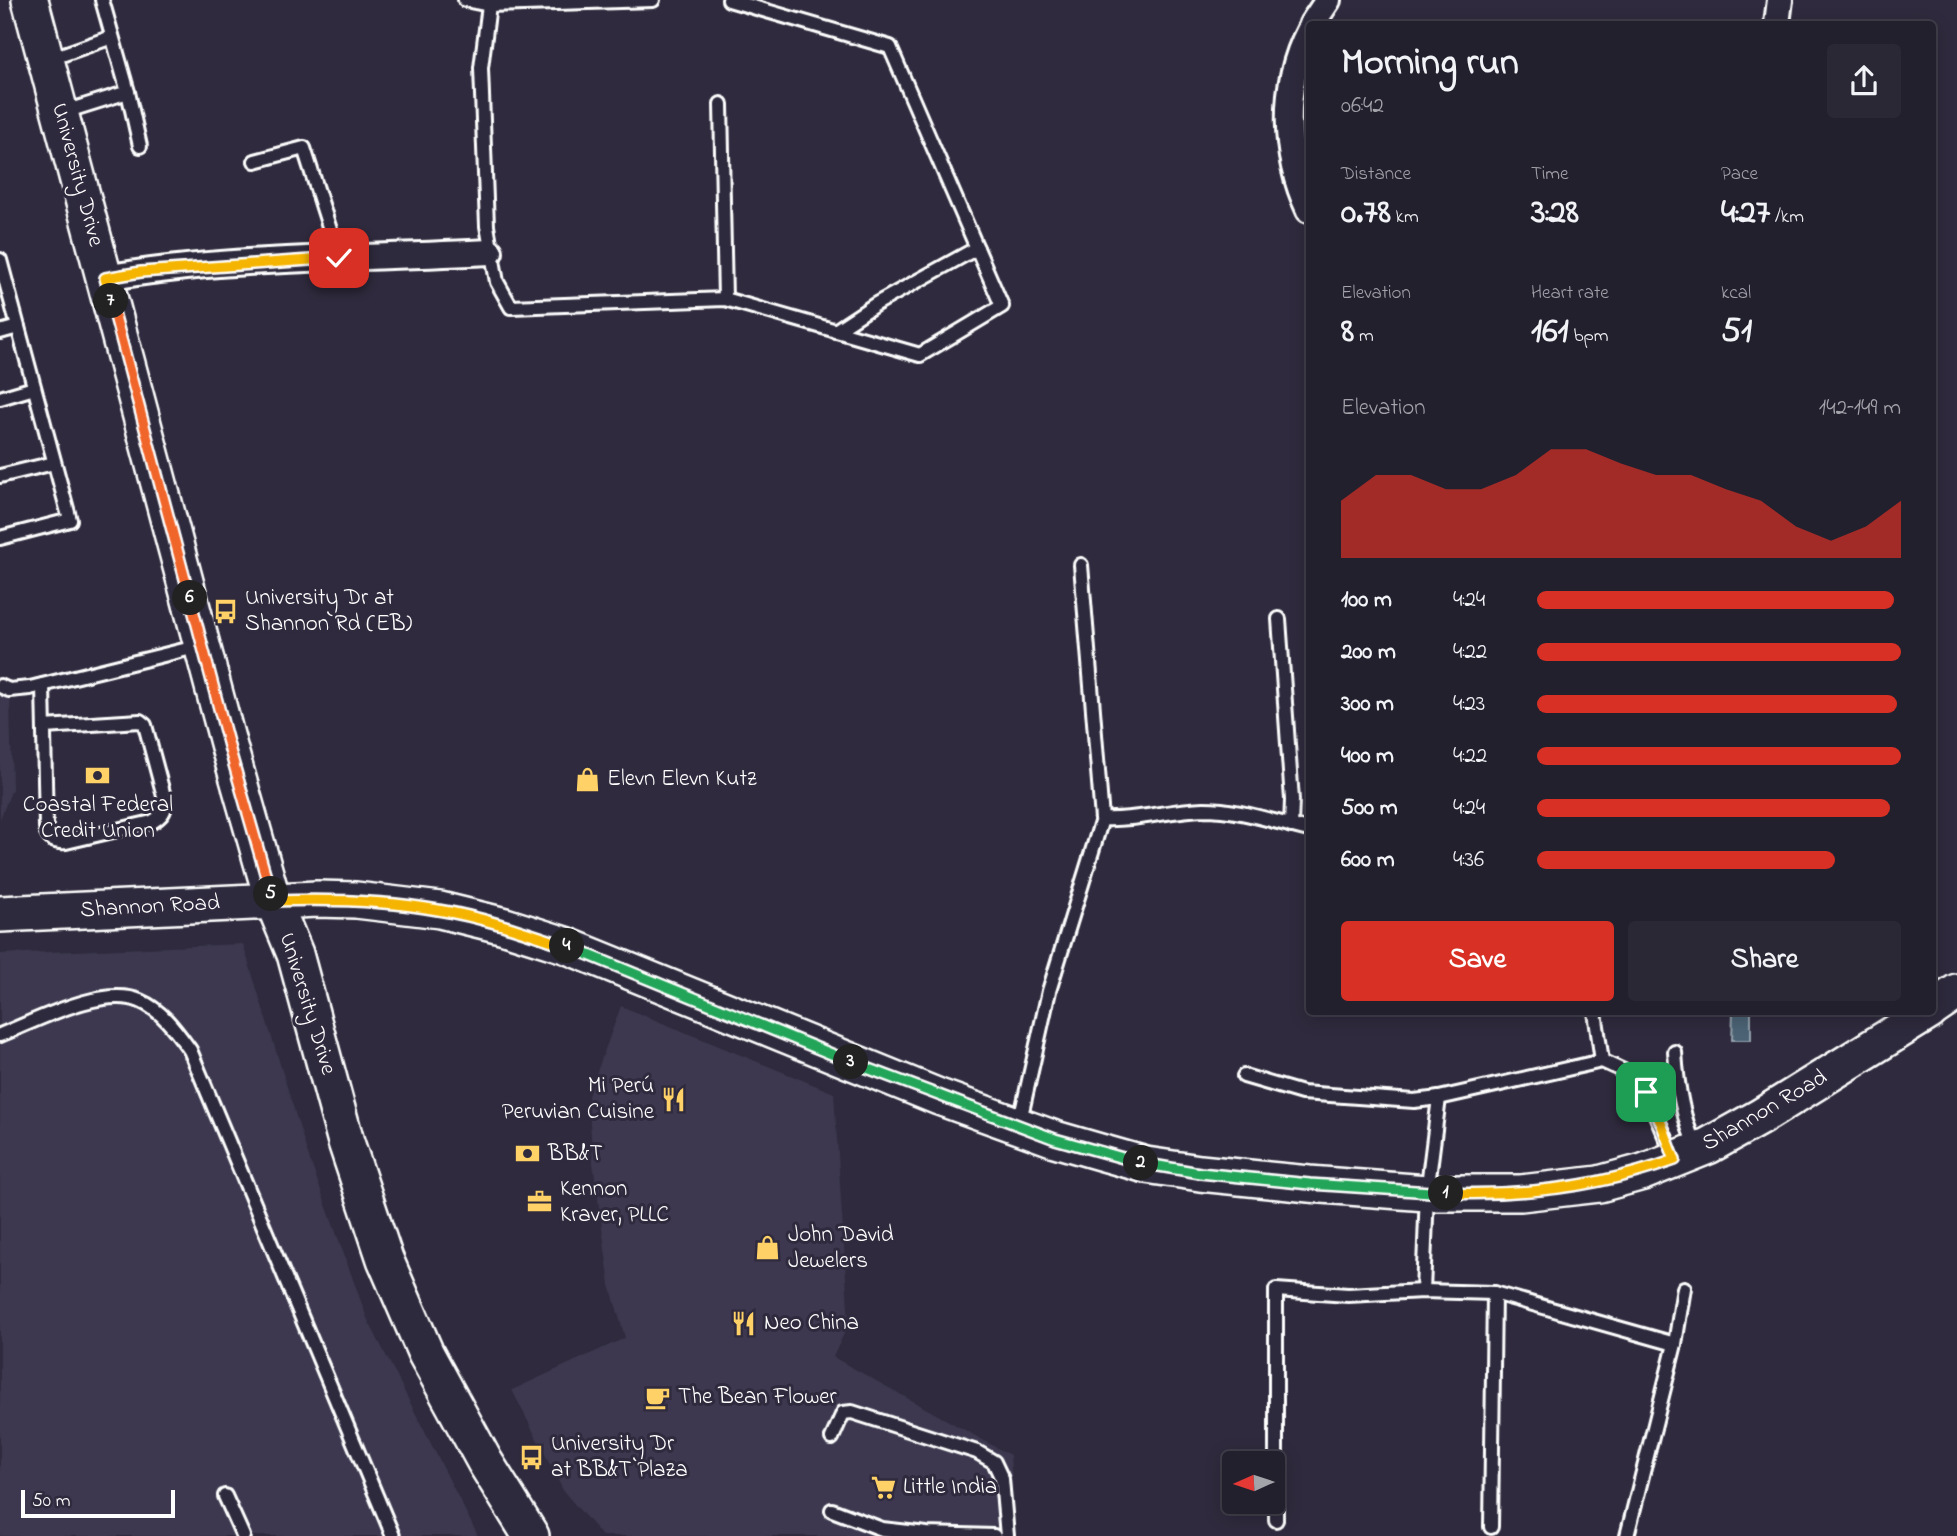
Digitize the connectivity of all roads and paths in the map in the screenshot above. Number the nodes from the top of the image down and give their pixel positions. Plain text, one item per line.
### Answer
1 (30, 0) edge
2 (102, 0) edge
3 (465, 0) edge
4 (653, 0) edge
5 (729, 0) edge
6 (1328, 0) edge
7 (1780, 0) edge
8 (489, 5) junction
9 (767, 5) edge
10 (1314, 21) edge
11 (1777, 21) edge
12 (112, 37) junction
13 (1306, 39) edge
14 (46, 60) junction
15 (128, 92) junction
16 (721, 104) dead end
17 (61, 113) junction
18 (140, 146) dead end
19 (255, 161) dead end
20 (1306, 203) edge
21 (977, 248) junction
22 (490, 252) junction
23 (339, 258) junction
24 (0, 260) edge
25 (105, 278) junction
26 (725, 299) junction
27 (18, 327) junction
28 (835, 331) junction
29 (0, 332) edge
30 (34, 388) junction
31 (0, 398) edge
32 (54, 463) junction
33 (0, 476) edge
34 (0, 538) edge
35 (1081, 565) dead end
36 (1279, 619) dead end
37 (203, 646) junction
38 (43, 685) junction
39 (0, 686) edge
40 (44, 727) junction
41 (1102, 819) junction
42 (1292, 826) junction
43 (1306, 829) edge
44 (273, 901) junction
45 (0, 914) edge
46 (1957, 992) edge
47 (1936, 1006) edge
48 (1594, 1015) edge
49 (1922, 1015) edge
50 (0, 1035) edge
51 (1675, 1052) dead end
52 (1602, 1061) junction
53 (1244, 1076) dead end
54 (1439, 1098) junction
55 (1018, 1126) junction
56 (1686, 1155) junction
57 (1427, 1193) junction
58 (1684, 1288) dead end
59 (1423, 1291) junction
60 (1494, 1293) junction
61 (1675, 1344) junction
62 (832, 1438) dead end
63 (225, 1496) dead end
64 (832, 1510) dead end
65 (1276, 1520) dead end
66 (1490, 1527) dead end
67 (243, 1536) edge
68 (393, 1536) edge
69 (531, 1536) edge
70 (994, 1536) edge
71 (1007, 1536) edge
72 (1627, 1536) edge

1 - 14 street, University Drive
2 - 12 lane
3 - 8 lane
4 - 8 lane
5 - 9 lane
6 - 10 street
7 - 11 street
8 - 22 lane
9 - 21 lane
12 - 14 lane
12 - 15 lane
13 - 20 street
14 - 17 street, University Drive
15 - 17 lane
15 - 18 lane
16 - 26 lane
17 - 25 street, University Drive
19 - 23 lane
21 - 28 lane
21 - 28 lane
22 - 23 street
22 - 26 lane
23 - 25 street
24 - 27 lane
25 - 37 street, University Drive
26 - 28 lane
27 - 29 lane
27 - 30 lane
30 - 31 lane
30 - 32 lane
32 - 33 lane
32 - 34 lane
35 - 41 lane
36 - 42 lane
37 - 38 lane
37 - 44 street, University Drive
38 - 39 lane
38 - 40 lane
40 - 40 lane
41 - 42 lane
41 - 55 lane
42 - 43 lane
44 - 45 street, Shannon Road
44 - 55 street, Shannon Road
44 - 69 street, University Drive
46 - 47 street, Shannon Road
48 - 52 lane
49 - 56 street, Shannon Road
50 - 68 lane
51 - 56 lane
52 - 54 lane
52 - 56 lane
53 - 54 lane
54 - 57 lane
55 - 57 street, Shannon Road
56 - 57 street, Shannon Road
57 - 59 lane
58 - 61 lane
59 - 60 lane
59 - 65 lane
60 - 61 lane
60 - 66 lane
61 - 72 lane
62 - 71 lane
63 - 67 lane
64 - 70 lane

